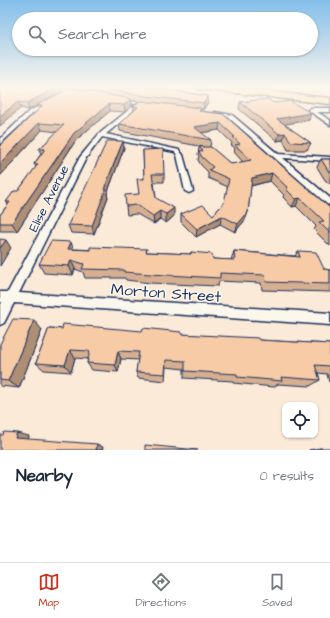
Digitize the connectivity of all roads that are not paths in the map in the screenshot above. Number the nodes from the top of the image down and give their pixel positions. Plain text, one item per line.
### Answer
1 (39, 108) edge
2 (134, 108) edge
3 (330, 110) edge
4 (207, 113) edge
5 (330, 123) edge
6 (101, 135) junction
7 (0, 142) edge
8 (278, 156) junction
9 (330, 159) edge
10 (189, 192) dead end
11 (330, 202) edge
12 (6, 298) edge
13 (0, 319) edge
14 (330, 319) edge

1 - 7 street
2 - 6 street, Elise Avenue
3 - 5 street
4 - 8 street
6 - 10 street
6 - 12 street, Elise Avenue
8 - 9 street
8 - 11 street
12 - 13 street, Elise Avenue
12 - 14 street, Morton Street

